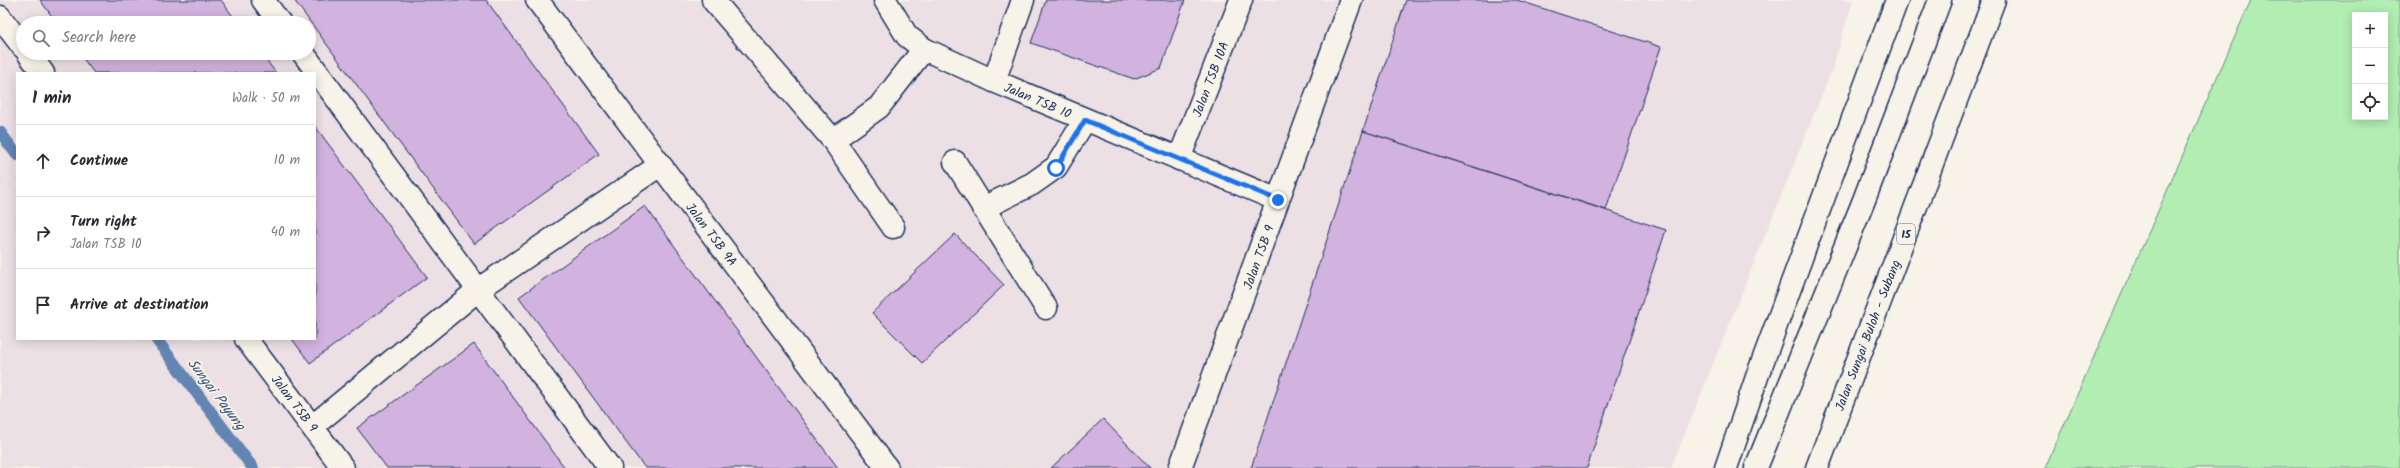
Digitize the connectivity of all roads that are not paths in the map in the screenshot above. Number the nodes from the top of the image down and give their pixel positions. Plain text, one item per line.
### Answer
1 (263, 0) edge
2 (537, 0) edge
3 (713, 0) edge
4 (885, 0) edge
5 (1023, 0) edge
6 (1241, 0) edge
7 (1351, 0) edge
8 (1897, 0) edge
9 (1940, 0) edge
10 (1994, 0) edge
11 (275, 16) edge
12 (0, 17) edge
13 (16, 38) edge
14 (924, 49) junction
15 (33, 60) edge
16 (308, 60) edge
17 (42, 72) edge
18 (994, 81) junction
19 (1085, 120) junction
20 (833, 140) junction
21 (1179, 159) junction
22 (955, 162) dead end
23 (660, 165) junction
24 (1278, 200) junction
25 (983, 208) junction
26 (893, 227) dead end
27 (479, 289) junction
28 (1046, 308) dead end
29 (247, 340) edge
30 (313, 426) junction
31 (343, 468) edge
32 (610, 468) edge
33 (887, 468) edge
34 (1180, 468) edge
35 (1726, 468) edge
36 (1756, 468) edge
37 (1817, 468) edge

1 - 11 main road
2 - 23 main road, Jalan TSB 9A
3 - 20 main road
4 - 14 main road, Jalan TSB 10
5 - 18 main road
6 - 21 main road, Jalan TSB 10A
7 - 24 main road, Jalan TSB 9
8 - 35 main road
9 - 36 main road
10 - 37 main road, Jalan Sungai Buloh - Subang / 15
12 - 13 main road
14 - 18 main road, Jalan TSB 10
14 - 20 main road
15 - 17 main road
16 - 27 main road
18 - 19 main road, Jalan TSB 10
19 - 21 main road, Jalan TSB 10
19 - 25 main road
20 - 26 main road
21 - 24 main road, Jalan TSB 10
22 - 25 main road
23 - 27 main road
23 - 33 main road, Jalan TSB 9A
24 - 34 main road, Jalan TSB 9
25 - 28 main road
27 - 30 main road
27 - 32 main road
29 - 30 main road, Jalan TSB 9
30 - 31 main road, Jalan TSB 9

